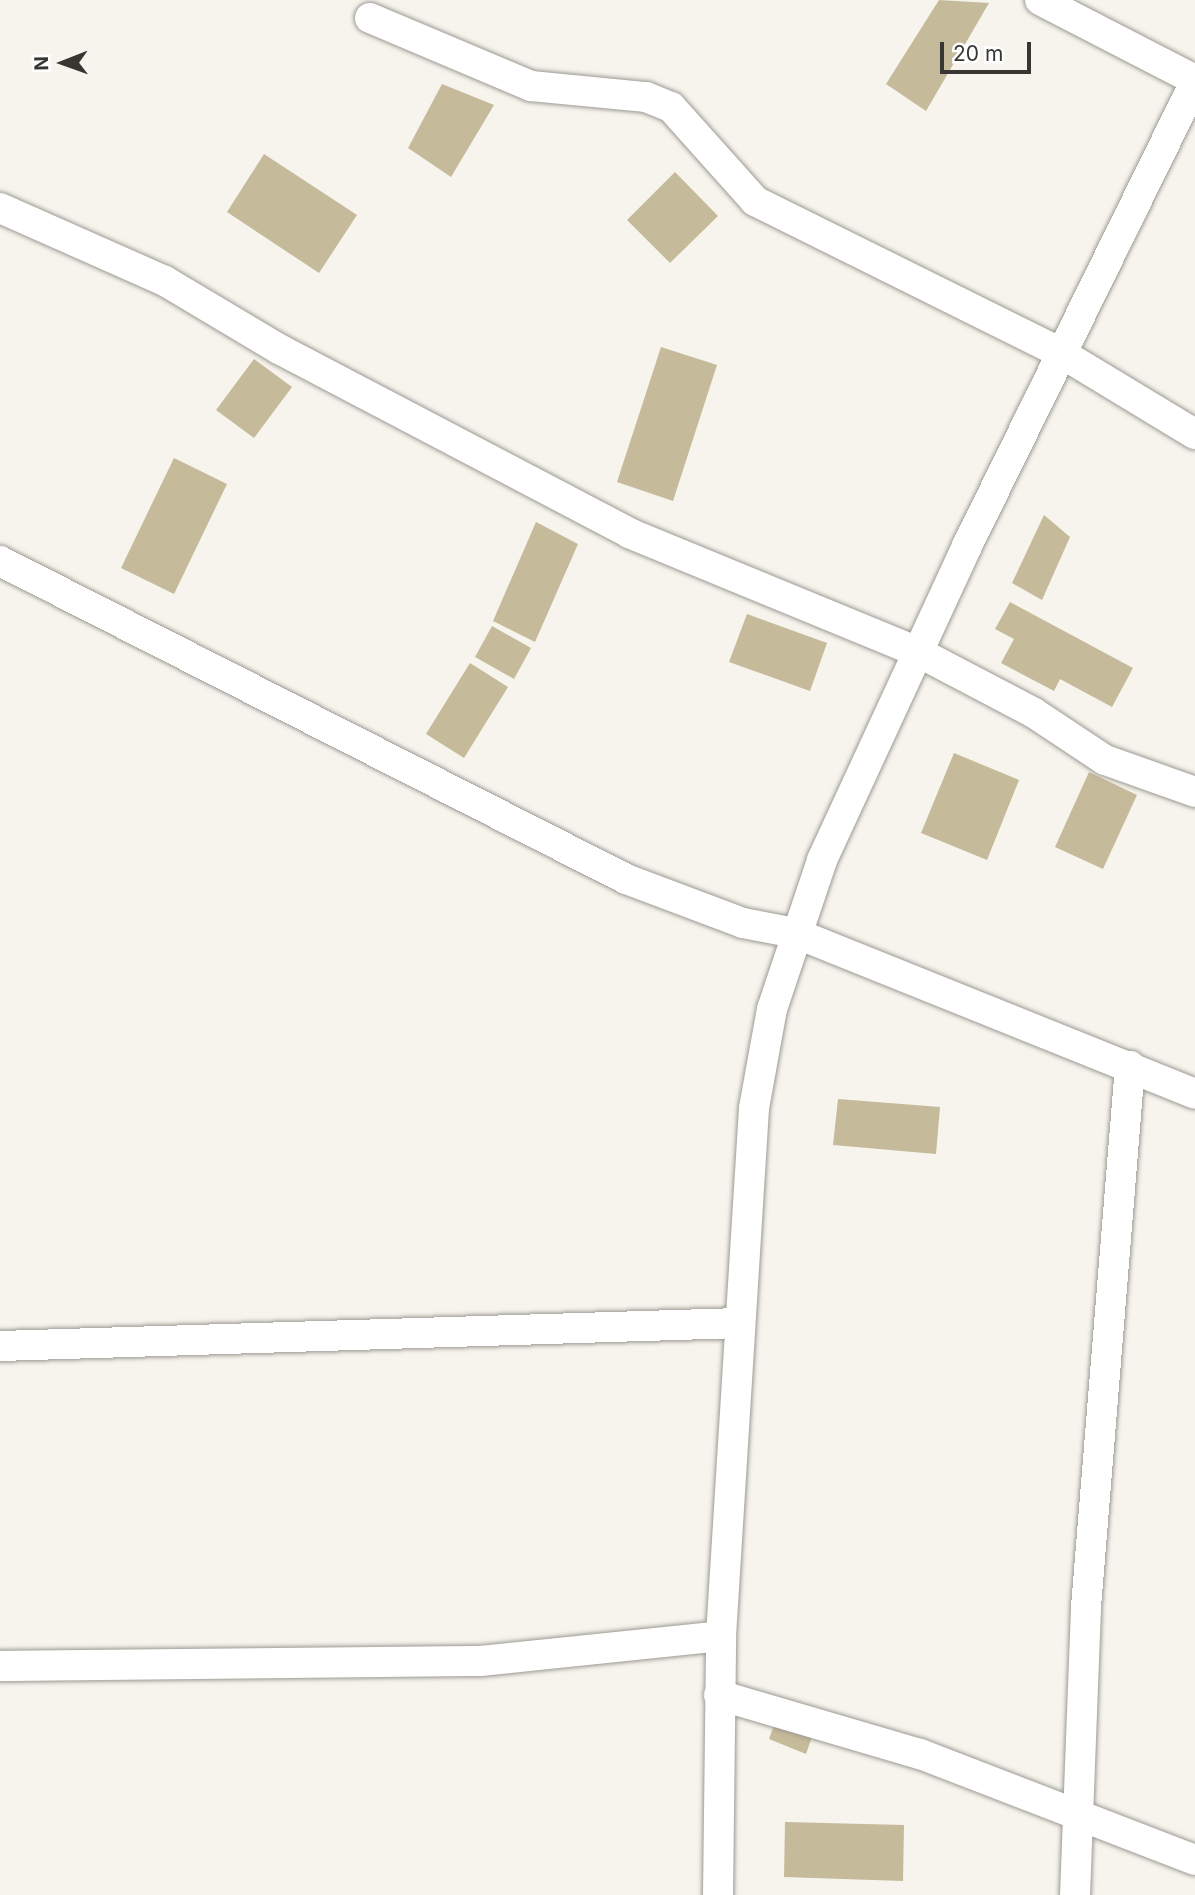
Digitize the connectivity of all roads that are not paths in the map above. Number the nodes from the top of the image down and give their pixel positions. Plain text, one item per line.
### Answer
1 (1041, 0) edge
2 (370, 18) dead end
3 (1195, 81) edge
4 (0, 208) edge
5 (1061, 353) junction
6 (1195, 434) edge
7 (0, 561) edge
8 (918, 652) junction
9 (1195, 792) edge
10 (795, 933) junction
11 (1130, 1066) junction
12 (1195, 1094) edge
13 (740, 1324) junction
14 (0, 1346) edge
15 (721, 1636) junction
16 (0, 1666) edge
17 (719, 1695) junction
18 (1073, 1813) junction
19 (1195, 1860) edge
20 (718, 1895) edge
21 (1075, 1895) edge

1 - 3 street
2 - 5 street
3 - 5 street
4 - 8 street
5 - 6 street
5 - 8 street
7 - 10 street
8 - 9 street
8 - 10 street
10 - 11 street
10 - 13 street
11 - 12 street
11 - 18 street
13 - 14 street
13 - 15 street
15 - 16 street
15 - 17 street
17 - 18 street
17 - 20 street
18 - 19 street
18 - 21 street

